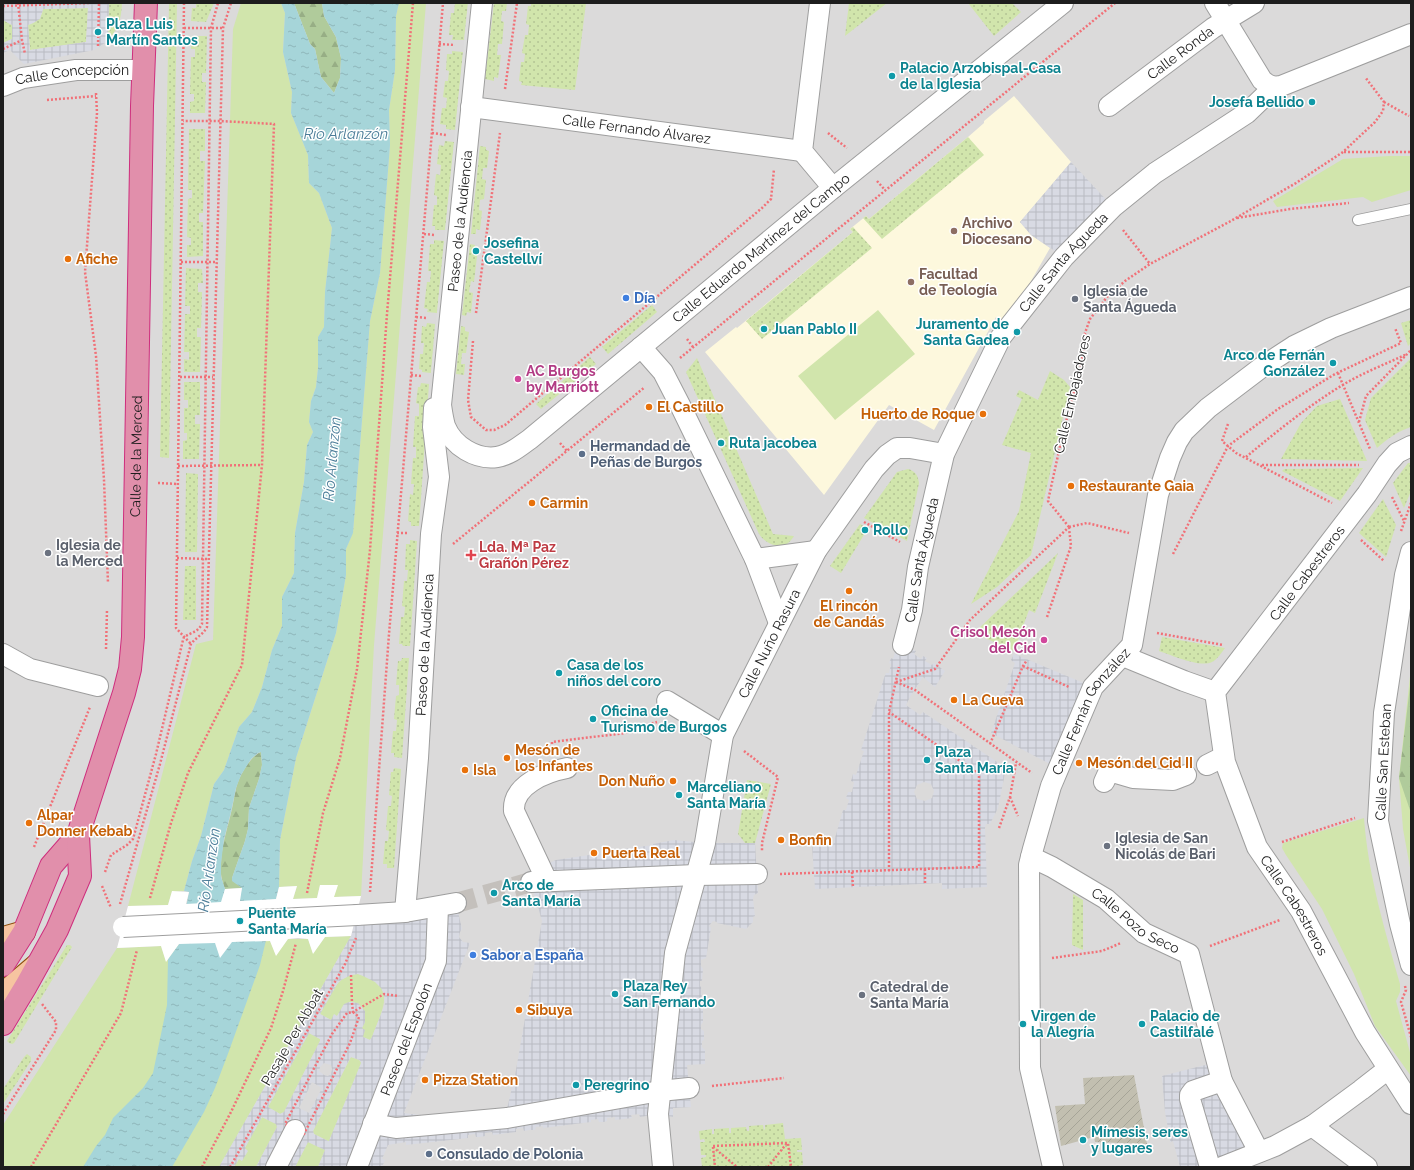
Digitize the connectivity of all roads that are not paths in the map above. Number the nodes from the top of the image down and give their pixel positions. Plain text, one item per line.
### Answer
1 (146, 3) edge
2 (482, 3) edge
3 (820, 3) edge
4 (1063, 3) edge
5 (1254, 3) edge
6 (1220, 11) edge
7 (1411, 34) edge
8 (144, 70) junction
9 (3, 86) edge
10 (1274, 87) junction
11 (1109, 106) dead end
12 (471, 107) junction
13 (802, 150) junction
14 (833, 188) junction
15 (1411, 209) edge
16 (1358, 220) dead end
17 (1411, 297) edge
18 (641, 347) junction
19 (436, 377) dead end
20 (451, 438) joint
21 (1406, 450) edge
22 (944, 454) junction
23 (816, 551) junction
24 (1411, 555) edge
25 (755, 559) junction
26 (779, 623) junction
27 (903, 645) dead end
28 (3, 654) edge
29 (1123, 656) junction
30 (98, 686) road end
31 (1215, 692) junction
32 (667, 701) dead end
33 (723, 735) junction
34 (560, 770) road end
35 (1186, 775) dead end
36 (1104, 782) dead end
37 (78, 835) junction
38 (1031, 858) junction
39 (760, 874) road end
40 (696, 875) junction
41 (405, 912) junction
42 (118, 920) road end
43 (24, 932) junction
44 (3, 938) edge
45 (39, 964) junction
46 (3, 965) edge
47 (1411, 965) edge
48 (3, 994) edge
49 (3, 1024) edge
50 (1381, 1074) junction
51 (1222, 1081) junction
52 (698, 1087) road end
53 (660, 1091) junction
54 (1411, 1104) edge
55 (373, 1124) junction
56 (1312, 1126) junction
57 (295, 1130) road end
58 (1259, 1152) junction
59 (276, 1167) edge
60 (357, 1167) edge
61 (663, 1167) edge
62 (1052, 1167) edge
63 (1210, 1167) edge
64 (1222, 1167) edge
65 (1367, 1167) edge

1 - 8 highway, Calle de la Merced
2 - 12 street, Paseo de la Audiencia
3 - 13 street
4 - 14 street, Calle Eduardo Martínez del Campo
5 - 6 street, Calle Ronda
6 - 10 street
6 - 11 street, Calle Ronda
7 - 10 street, Calle Santa Águeda
8 - 9 street, Calle Concepción
8 - 37 highway, Calle de la Merced
10 - 22 street, Calle Santa Águeda
12 - 13 street, Calle Fernando Álvarez
12 - 20 street, Paseo de la Audiencia
13 - 14 street
14 - 18 street, Calle Eduardo Martínez del Campo
15 - 16 lane
17 - 29 street, Calle Fernán González
18 - 20 street, Calle Eduardo Martínez del Campo
18 - 25 street
19 - 41 street, Paseo de la Audiencia
21 - 31 street, Calle Cabestreros
22 - 23 street, Calle Nuño Rasura
22 - 27 street, Calle Santa Águeda
23 - 25 street
23 - 26 street, Calle Nuño Rasura
24 - 47 street, Calle San Esteban
25 - 26 street
26 - 33 street, Calle Nuño Rasura
28 - 30 street
29 - 31 street
29 - 38 street, Calle Fernán González
31 - 50 street, Calle Cabestreros
32 - 33 street
33 - 40 street, Calle Nuño Rasura
34 - 40 street
35 - 36 street
37 - 43 highway, Calle de la Merced
37 - 45 highway, Calle de la Merced
38 - 51 street, Calle Pozo Seco
38 - 62 street, Calle Fernán González
39 - 40 street
40 - 53 street
41 - 42 street, Paseo del Espolón, bridge
41 - 55 street, Paseo del Espolón
43 - 44 main road
43 - 46 highway, Calle de la Merced
45 - 48 main road
45 - 49 highway, Calle de la Merced
50 - 54 street, Calle Cabestreros
50 - 56 street
51 - 58 street, Calle Pozo Seco
51 - 63 street
52 - 53 street
53 - 55 street
53 - 61 street
55 - 60 street, Paseo del Espolón
56 - 58 street
56 - 65 street
57 - 59 street
58 - 64 street

